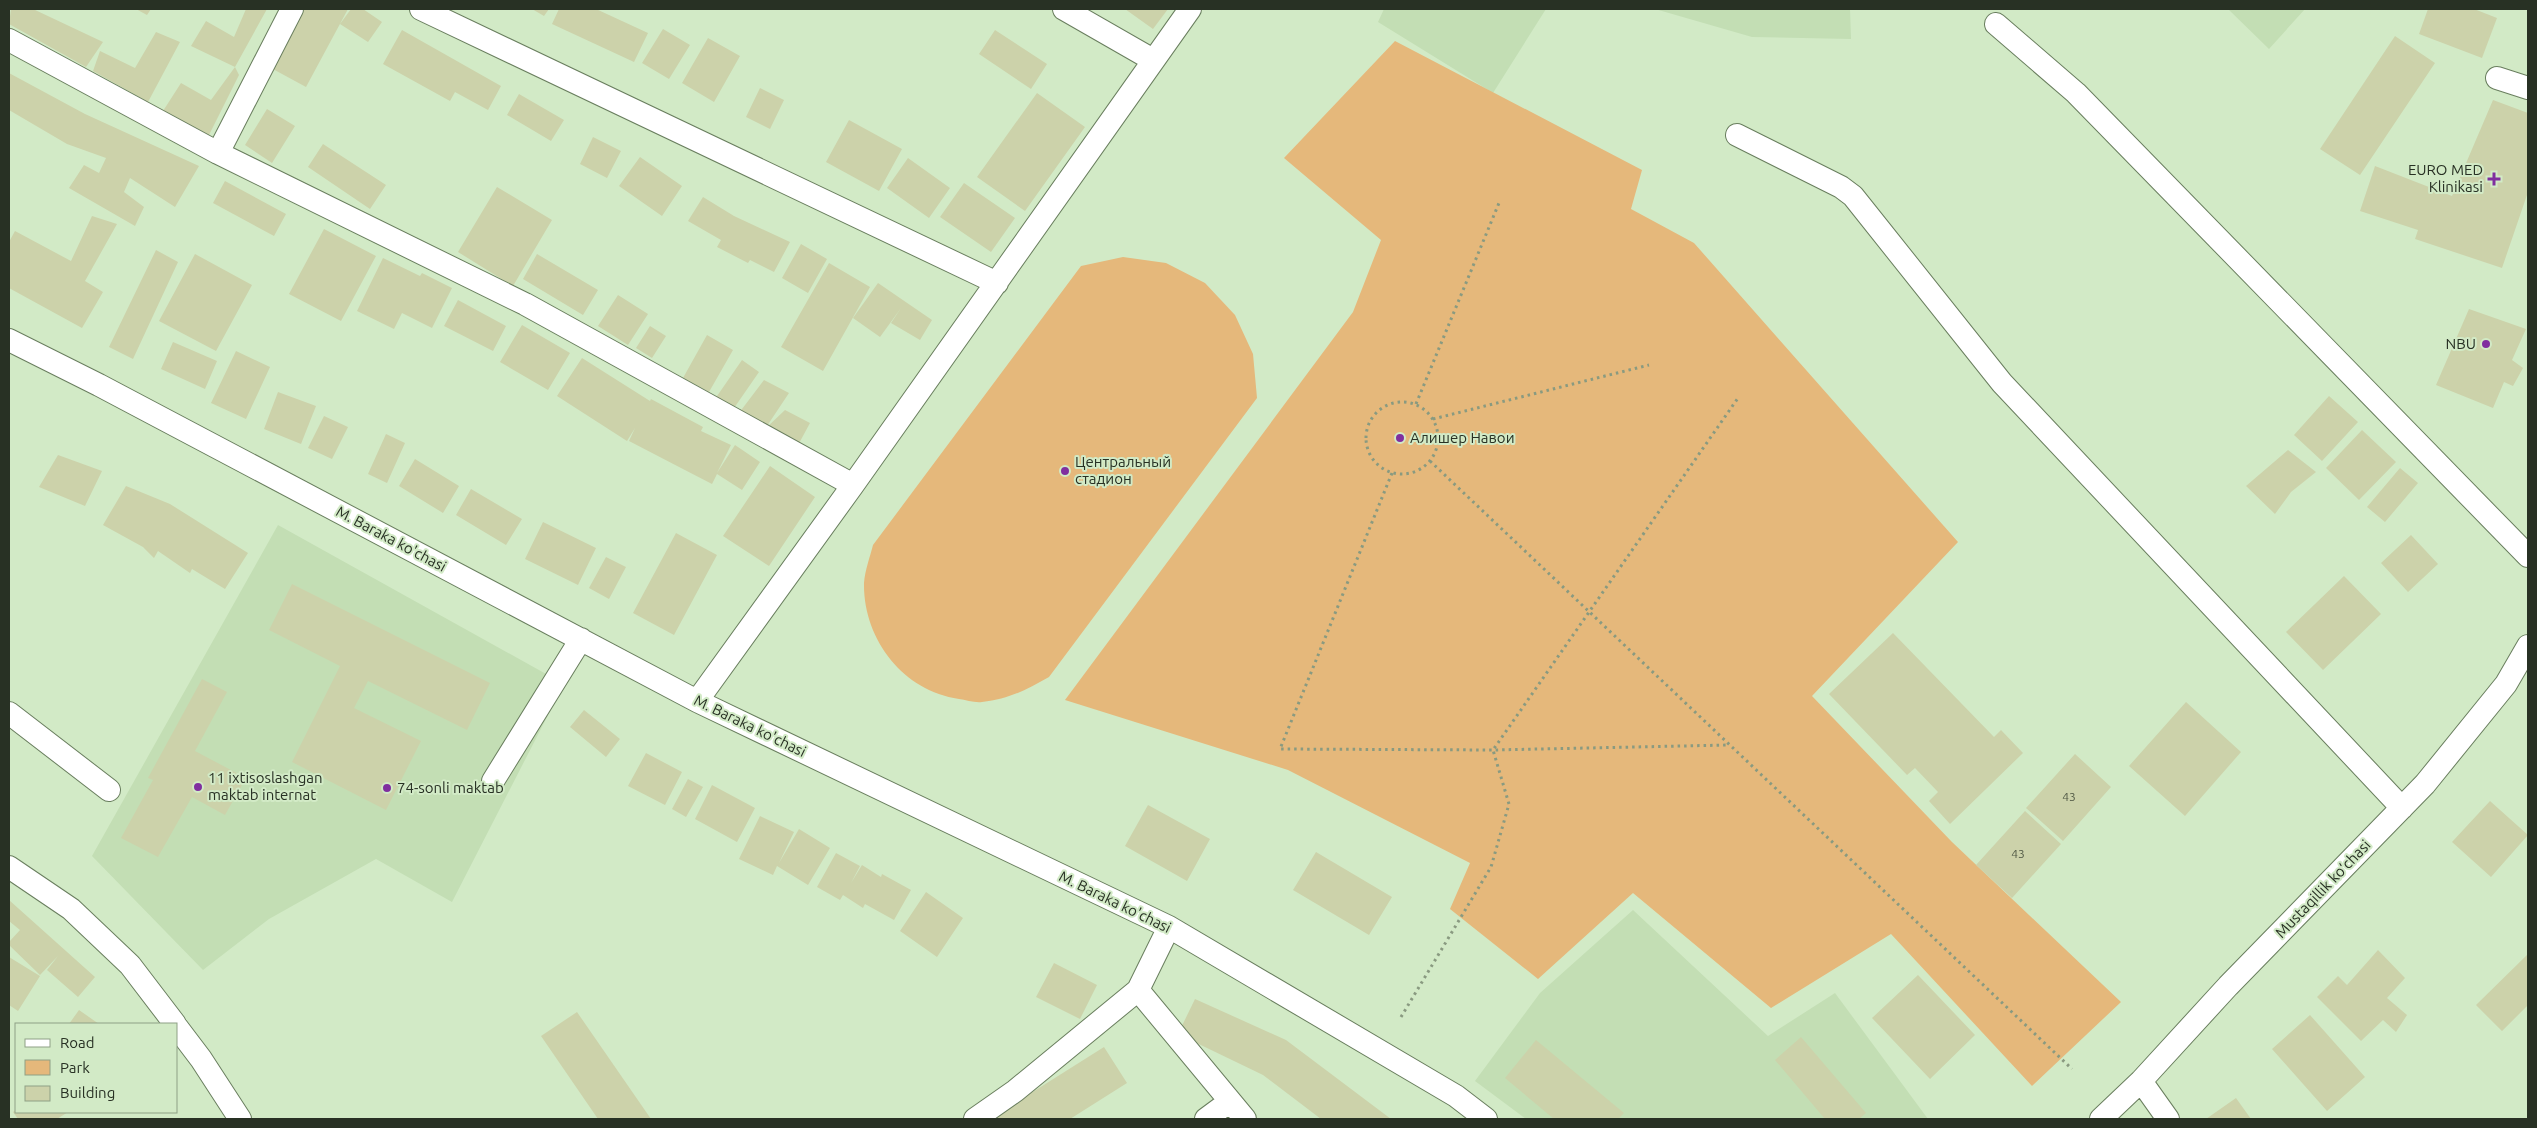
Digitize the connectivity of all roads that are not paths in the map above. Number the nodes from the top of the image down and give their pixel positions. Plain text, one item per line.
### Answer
1 (292, 9) edge
2 (421, 9) edge
3 (1064, 9) edge
4 (1190, 9) edge
5 (1996, 24) dead end
6 (9, 40) edge
7 (1153, 60) junction
8 (2497, 78) dead end
9 (2528, 88) edge
10 (1737, 135) dead end
11 (218, 153) junction
12 (997, 283) junction
13 (9, 340) edge
14 (853, 485) junction
15 (2528, 556) edge
16 (581, 639) junction
17 (2528, 646) edge
18 (697, 701) junction
19 (9, 713) edge
20 (493, 781) dead end
21 (109, 790) dead end
22 (2402, 808) junction
23 (9, 867) edge
24 (1169, 927) junction
25 (1138, 990) junction
26 (174, 1023) edge
27 (178, 1029) edge
28 (2141, 1082) junction
29 (1229, 1102) junction
30 (240, 1119) edge
31 (976, 1119) edge
32 (1206, 1119) edge
33 (1245, 1119) edge
34 (1486, 1119) edge
35 (2101, 1119) edge
36 (2168, 1119) edge

1 - 11 street
2 - 12 street
3 - 7 street
4 - 7 street
5 - 15 street
6 - 11 street
7 - 12 street
8 - 9 street
10 - 22 street
11 - 14 street
12 - 14 street
13 - 16 street, M. Baraka ko'chasi
14 - 18 street
16 - 18 street, M. Baraka ko'chasi
16 - 20 street
17 - 22 street, Mustaqillik ko‘chasi
18 - 24 street, M. Baraka ko'chasi
19 - 21 street
22 - 28 street, Mustaqillik ko‘chasi
23 - 26 street
24 - 25 street
24 - 34 street, M. Baraka ko'chasi
25 - 29 street
25 - 31 street
27 - 30 street
28 - 35 street, Mustaqillik ko‘chasi
28 - 36 street
29 - 32 street
29 - 33 street

